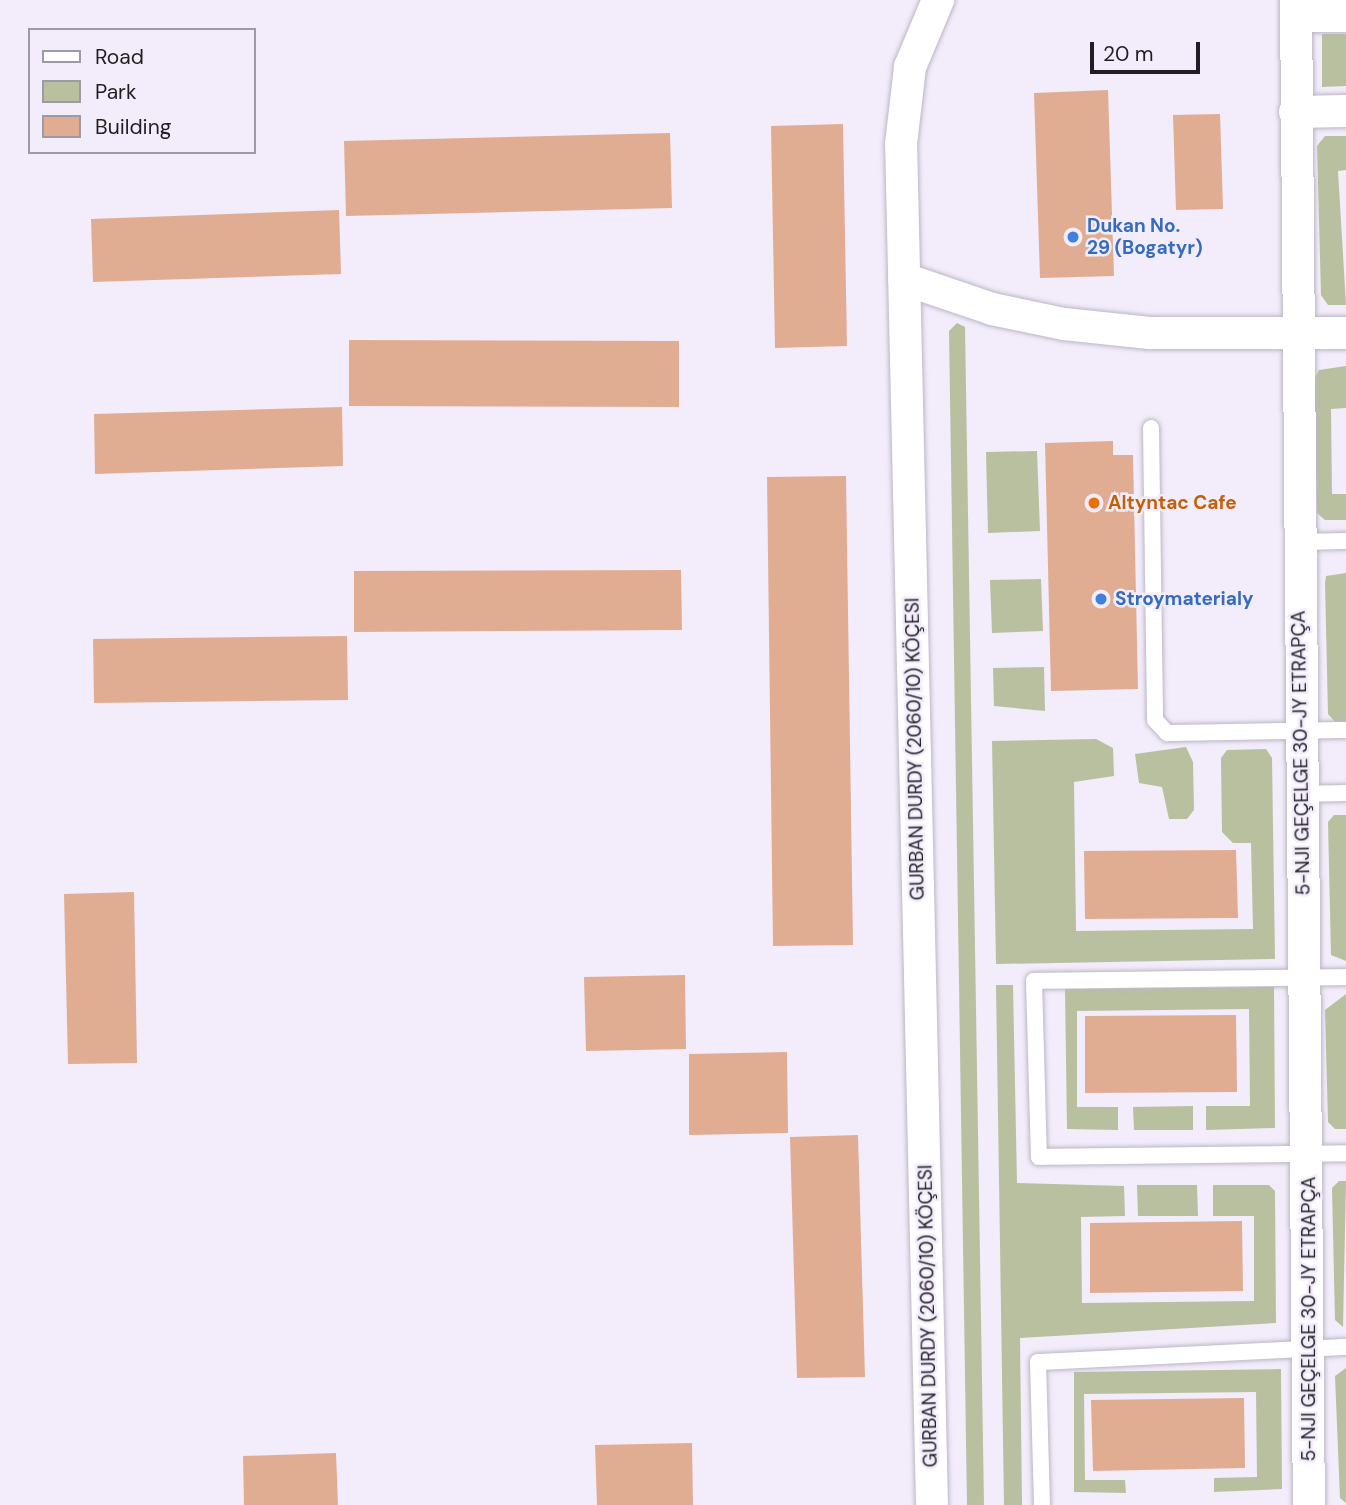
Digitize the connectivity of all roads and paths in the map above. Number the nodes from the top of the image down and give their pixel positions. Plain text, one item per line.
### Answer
1 (938, 0) edge
2 (1296, 8) edge
3 (1346, 16) edge
4 (1346, 111) edge
5 (1295, 112) junction
6 (904, 279) junction
7 (1346, 333) edge
8 (1296, 334) junction
9 (1151, 428) dead end
10 (1346, 541) edge
11 (1298, 542) junction
12 (1346, 730) edge
13 (1299, 732) junction
14 (1346, 793) edge
15 (1301, 794) junction
16 (1346, 977) edge
17 (1305, 978) junction
18 (1346, 1153) edge
19 (1308, 1154) junction
20 (1346, 1347) edge
21 (1310, 1349) junction
22 (932, 1505) edge
23 (1042, 1505) edge
24 (1309, 1505) edge

1 - 6 street, GURBAN DURDY (2060/10) KÖÇESI
2 - 3 street
2 - 5 street, 5-NJI GEÇELGE 30-JY ETRAPÇA
4 - 5 street
5 - 8 street, 5-NJI GEÇELGE 30-JY ETRAPÇA
6 - 8 street
6 - 22 street, GURBAN DURDY (2060/10) KÖÇESI
7 - 8 street
8 - 11 street, 5-NJI GEÇELGE 30-JY ETRAPÇA
9 - 13 lane
10 - 11 lane
11 - 13 street, 5-NJI GEÇELGE 30-JY ETRAPÇA
12 - 13 lane
13 - 15 street, 5-NJI GEÇELGE 30-JY ETRAPÇA
14 - 15 lane
15 - 17 street, 5-NJI GEÇELGE 30-JY ETRAPÇA
16 - 17 lane
17 - 19 street, 5-NJI GEÇELGE 30-JY ETRAPÇA
17 - 19 lane
18 - 19 lane
19 - 21 street, 5-NJI GEÇELGE 30-JY ETRAPÇA
20 - 21 lane
21 - 23 lane
21 - 24 street, 5-NJI GEÇELGE 30-JY ETRAPÇA

